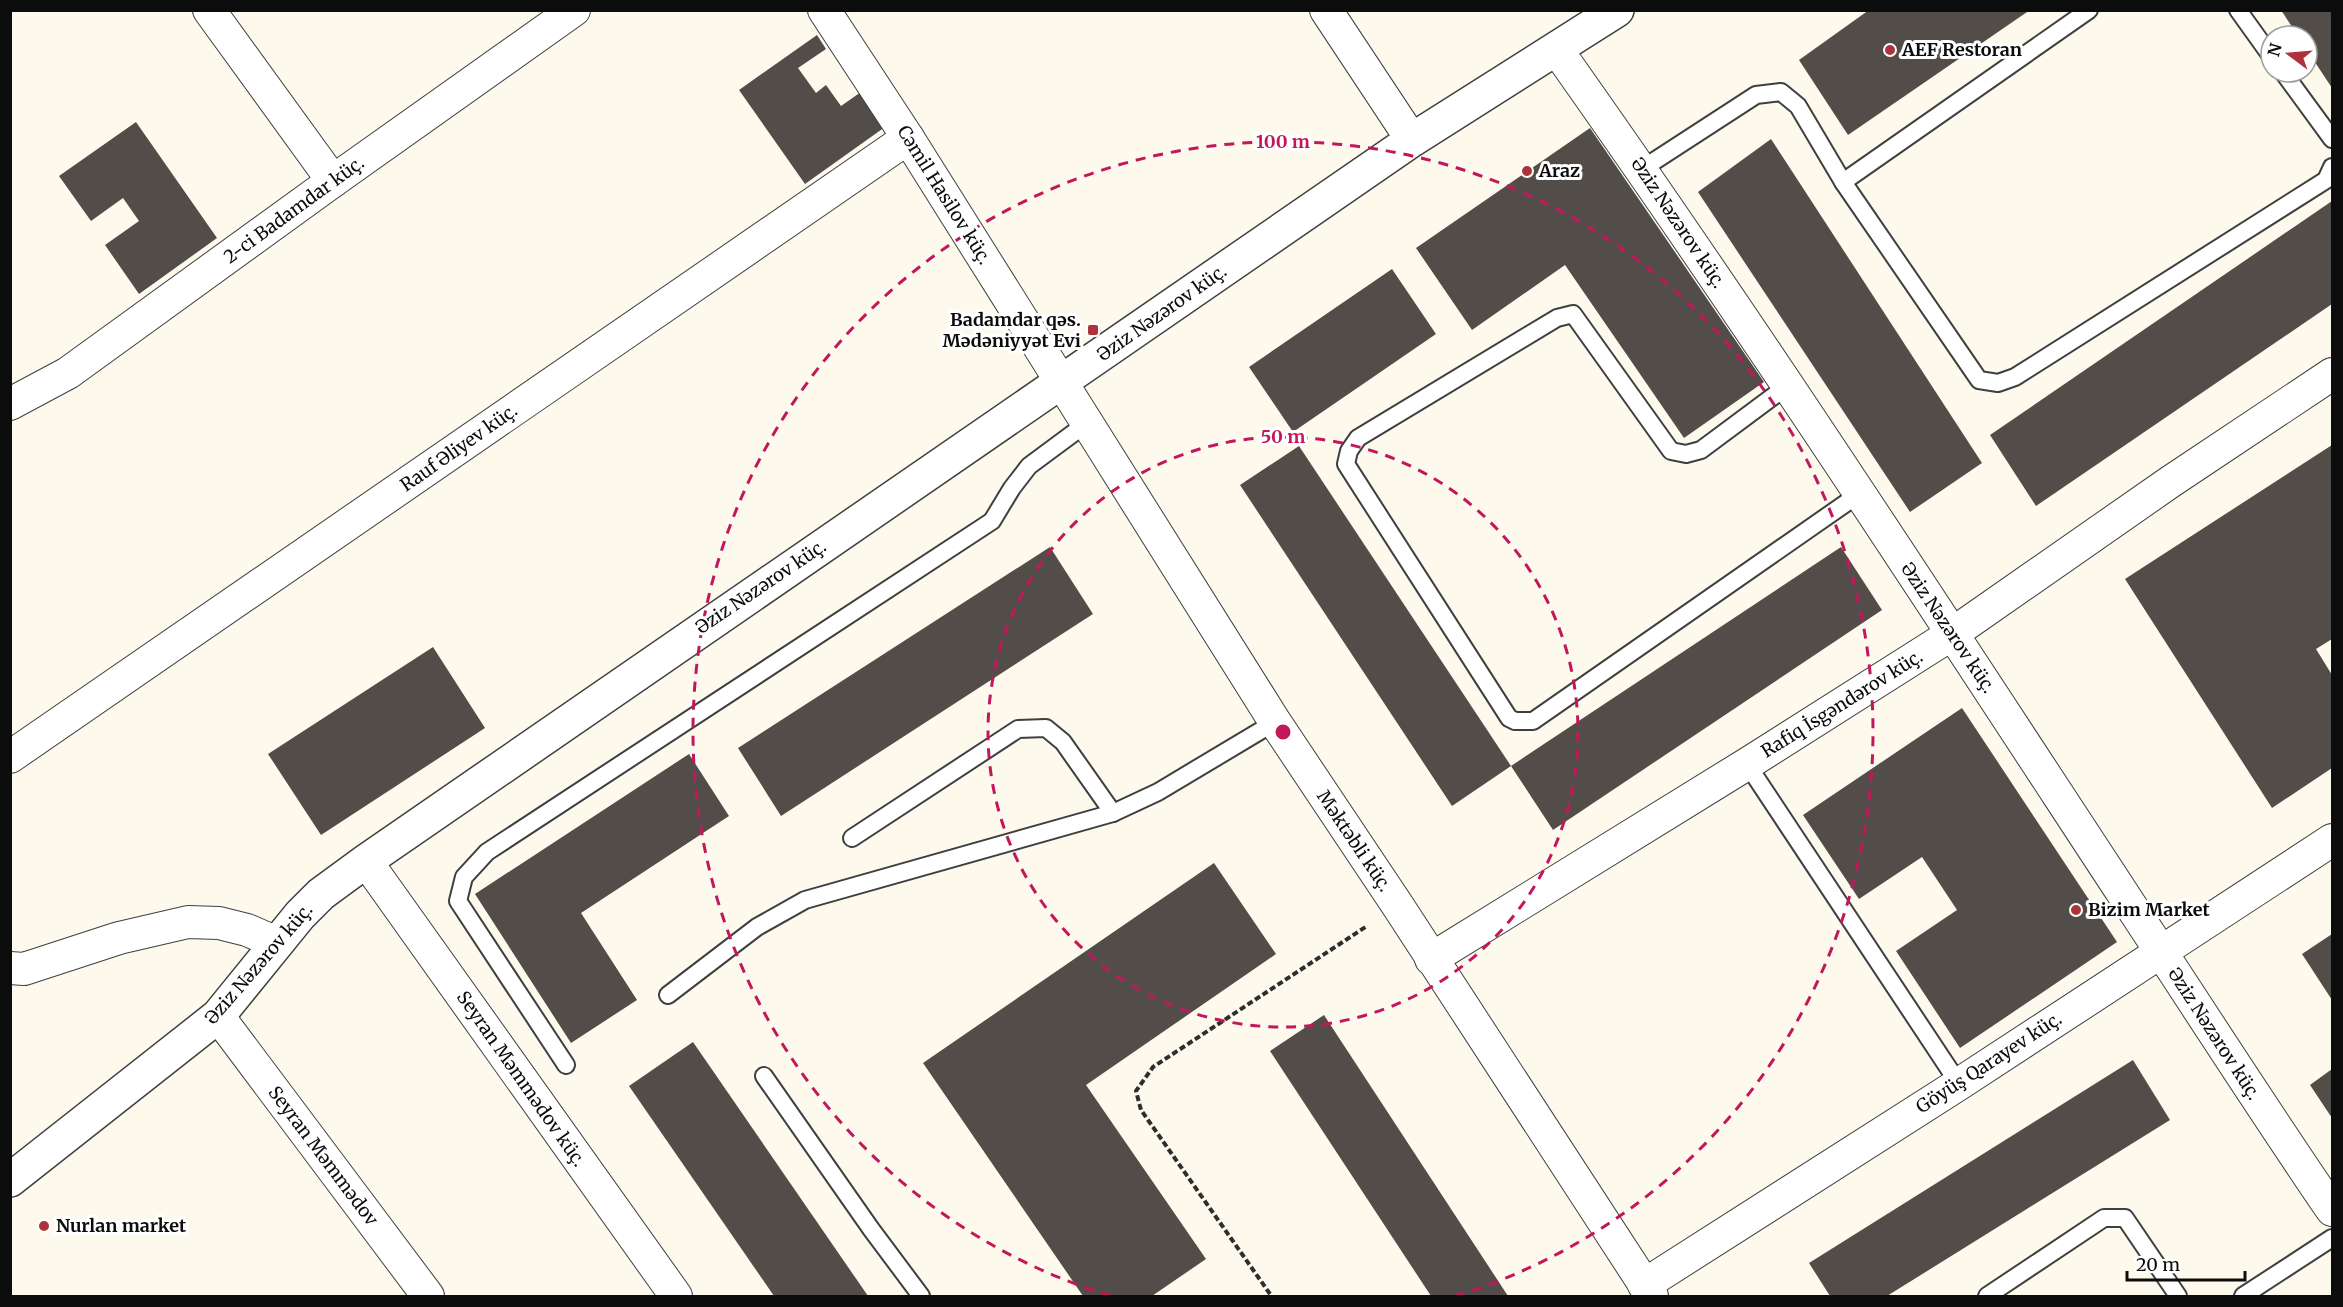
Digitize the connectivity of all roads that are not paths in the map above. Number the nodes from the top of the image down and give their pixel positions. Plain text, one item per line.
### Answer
1 (209, 10) edge
2 (574, 10) edge
3 (824, 10) edge
4 (1326, 10) edge
5 (1617, 10) edge
6 (2090, 10) edge
7 (2238, 10) edge
8 (2259, 39) edge
9 (1557, 50) junction
10 (2292, 84) edge
11 (908, 138) junction
12 (2332, 139) edge
13 (1413, 140) junction
14 (2332, 167) edge
15 (1642, 170) junction
16 (333, 181) junction
17 (1843, 182) junction
18 (2332, 374) edge
19 (1061, 382) junction
20 (1787, 386) junction
21 (10, 404) edge
22 (1087, 423) junction
23 (1859, 494) junction
24 (1952, 634) junction
25 (1275, 722) junction
26 (10, 757) edge
27 (1747, 764) junction
28 (1113, 813) junction
29 (852, 838) dead end
30 (2332, 840) edge
31 (366, 861) junction
32 (277, 943) junction
33 (2161, 951) junction
34 (1431, 959) junction
35 (10, 968) edge
36 (668, 995) dead end
37 (218, 1016) junction
38 (566, 1065) dead end
39 (764, 1076) dead end
40 (1959, 1084) junction
41 (10, 1180) edge
42 (2332, 1209) edge
43 (2332, 1238) edge
44 (1648, 1291) edge
45 (428, 1296) edge
46 (676, 1296) edge
47 (921, 1296) edge
48 (1987, 1296) edge
49 (2178, 1296) edge
50 (2243, 1296) edge

1 - 16 street
2 - 16 street, 2-ci Badamdar küç.
3 - 11 street, Cəmil Hasilov küç.
4 - 13 street
5 - 9 street, Əziz Nəzərov küç.
6 - 17 lane
7 - 8 lane
9 - 13 street, Əziz Nəzərov küç.
9 - 15 street, Əziz Nəzərov küç.
10 - 12 lane
11 - 19 street, Cəmil Hasilov küç.
11 - 26 street, Rauf Əliyev küç.
13 - 19 street, Əziz Nəzərov küç.
14 - 17 lane
15 - 17 lane
15 - 20 street, Əziz Nəzərov küç.
16 - 21 street, 2-ci Badamdar küç.
18 - 24 street, Rafiq İsgəndərov küç.
19 - 22 street, Məktəbli küç.
19 - 31 street, Əziz Nəzərov küç.
20 - 23 street, Əziz Nəzərov küç.
20 - 23 lane
22 - 25 street, Məktəbli küç.
22 - 38 lane
23 - 24 street, Əziz Nəzərov küç.
24 - 27 street, Rafiq İsgəndərov küç.
24 - 33 street, Əziz Nəzərov küç.
25 - 28 lane
25 - 34 street, Məktəbli küç.
27 - 34 street, Rafiq İsgəndərov küç.
27 - 40 lane
28 - 29 lane
28 - 36 lane
30 - 33 street, Göyüş Qarayev küç.
31 - 32 street, Əziz Nəzərov küç.
31 - 46 street, Seyran Məmmədov küç.
32 - 35 street
32 - 37 street, Əziz Nəzərov küç.
33 - 40 street, Göyüş Qarayev küç.
33 - 42 street, Əziz Nəzərov küç.
34 - 44 street, Məktəbli küç.
37 - 41 street, Əziz Nəzərov küç.
37 - 45 street, Seyran Məmmədov
39 - 47 lane
40 - 44 street, Göyüş Qarayev küç.
43 - 50 lane
48 - 49 lane

